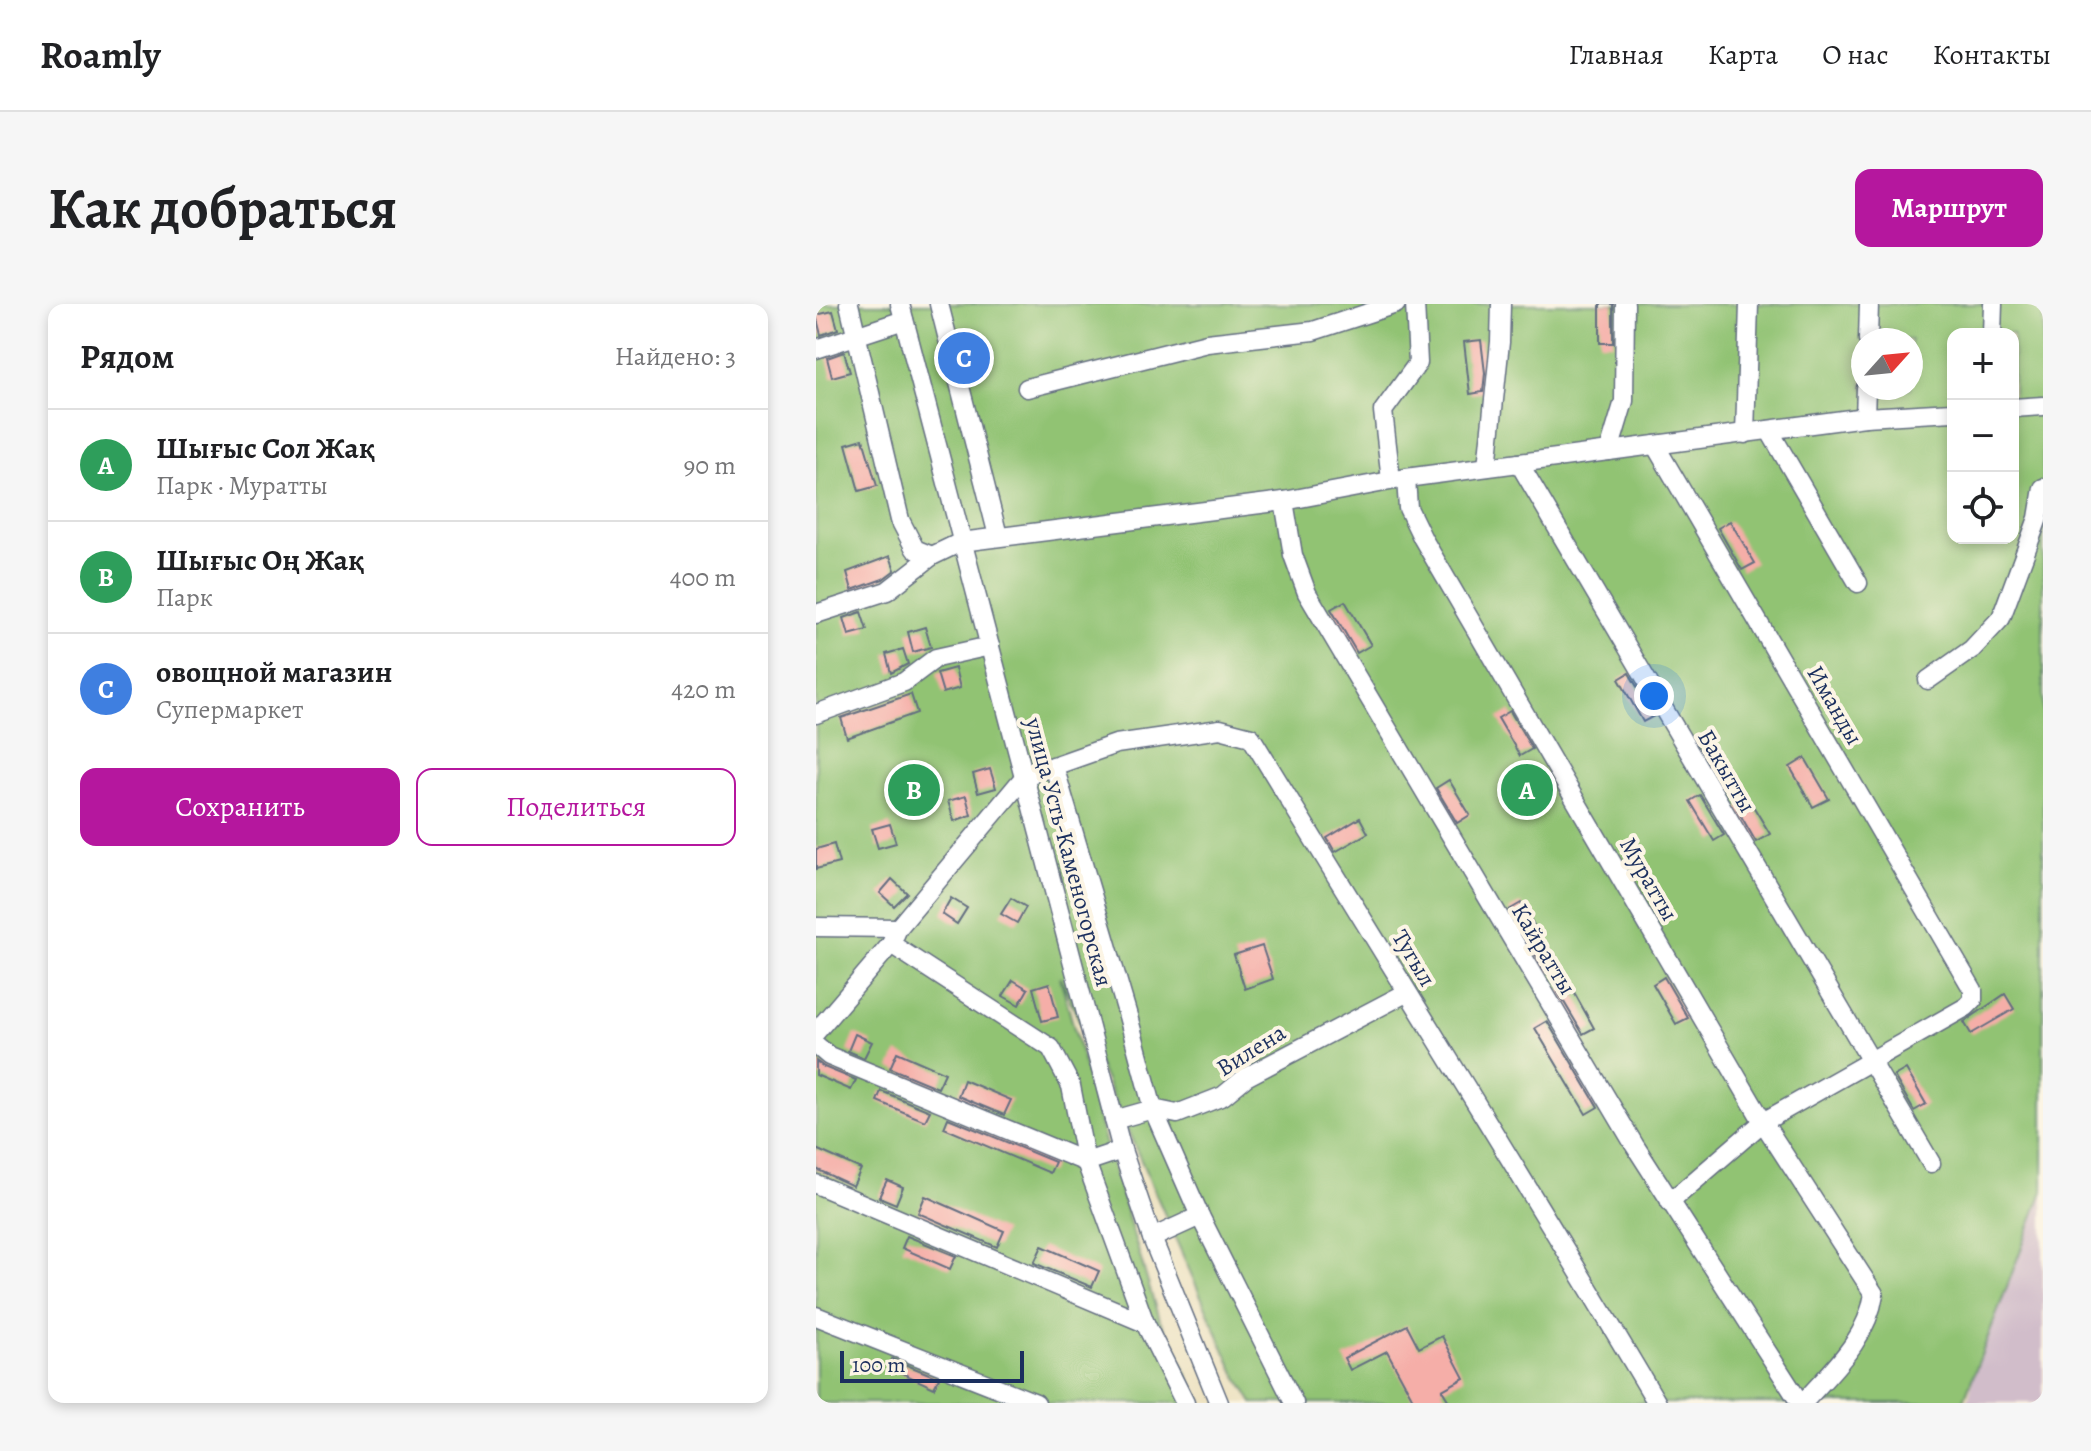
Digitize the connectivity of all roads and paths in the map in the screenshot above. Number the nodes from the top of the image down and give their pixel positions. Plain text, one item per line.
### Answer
1 (849, 304) edge
2 (939, 304) edge
3 (1396, 304) edge
4 (1415, 304) edge
5 (1501, 304) edge
6 (1625, 304) edge
7 (1749, 304) edge
8 (1869, 304) edge
9 (1993, 304) edge
10 (902, 312) edge
11 (1868, 328) edge
12 (1992, 328) edge
13 (857, 335) junction
14 (816, 349) edge
15 (1027, 388) dead end
16 (1866, 400) edge
17 (2043, 406) edge
18 (2019, 408) edge
19 (1947, 412) edge
20 (1865, 417) junction
21 (1769, 430) junction
22 (1745, 434) junction
23 (1655, 445) junction
24 (1609, 451) junction
25 (1519, 463) junction
26 (1487, 467) junction
27 (1399, 479) junction
28 (2043, 488) edge
29 (1284, 501) junction
30 (998, 536) junction
31 (961, 542) junction
32 (932, 556) junction
33 (1858, 583) dead end
34 (816, 614) edge
35 (990, 646) junction
36 (1928, 680) dead end
37 (816, 714) edge
38 (1054, 766) junction
39 (1025, 776) junction
40 (816, 927) edge
41 (895, 936) junction
42 (1406, 993) junction
43 (816, 1032) edge
44 (816, 1045) edge
45 (1870, 1062) junction
46 (1153, 1109) junction
47 (1114, 1120) junction
48 (1763, 1122) junction
49 (1122, 1150) junction
50 (1086, 1162) junction
51 (1931, 1163) dead end
52 (816, 1184) edge
53 (1670, 1202) junction
54 (1200, 1216) junction
55 (1152, 1238) junction
56 (816, 1316) edge
57 (1145, 1323) junction
58 (1036, 1403) edge
59 (1185, 1403) edge
60 (1219, 1403) edge
61 (1294, 1403) edge
62 (1657, 1403) edge
63 (1802, 1403) edge

1 - 13 street
2 - 30 street
3 - 15 street
4 - 27 street, Муратты
5 - 26 street
6 - 24 street
7 - 22 street
8 - 11 street
9 - 12 street
10 - 13 street
10 - 31 street, улица Усть-Каменогорская
13 - 14 street
13 - 32 street
16 - 20 street
17 - 18 street
19 - 20 street
20 - 21 street
21 - 22 street
21 - 33 street
22 - 23 street
23 - 24 street
23 - 45 street, Иманды
24 - 25 street
25 - 26 street
25 - 45 street, Бакытты
26 - 27 street
27 - 29 street
27 - 48 street, Муратты
28 - 36 street
29 - 30 street
29 - 53 street, Кайратты
30 - 31 street
31 - 32 street
31 - 35 street, улица Усть-Каменогорская
32 - 34 street
35 - 37 street
35 - 39 street, улица Усть-Каменогорская
38 - 39 street, Тугыл
38 - 42 street, Тугыл
38 - 46 street
39 - 41 street
39 - 47 street, улица Усть-Каменогорская
40 - 41 street
41 - 43 street
41 - 50 street
42 - 46 street, Вилена
42 - 62 street, Тугыл
44 - 50 street
45 - 48 street
45 - 51 street, Бакытты
46 - 47 street, Вилена
46 - 54 street
47 - 49 street, улица Усть-Каменогорская
48 - 53 street
48 - 63 street, Муратты
49 - 50 street
49 - 55 street, улица Усть-Каменогорская
50 - 57 street
52 - 57 street
53 - 63 street, Кайратты
54 - 55 street
54 - 61 street
55 - 60 street, улица Усть-Каменогорская
56 - 58 street
57 - 59 street

